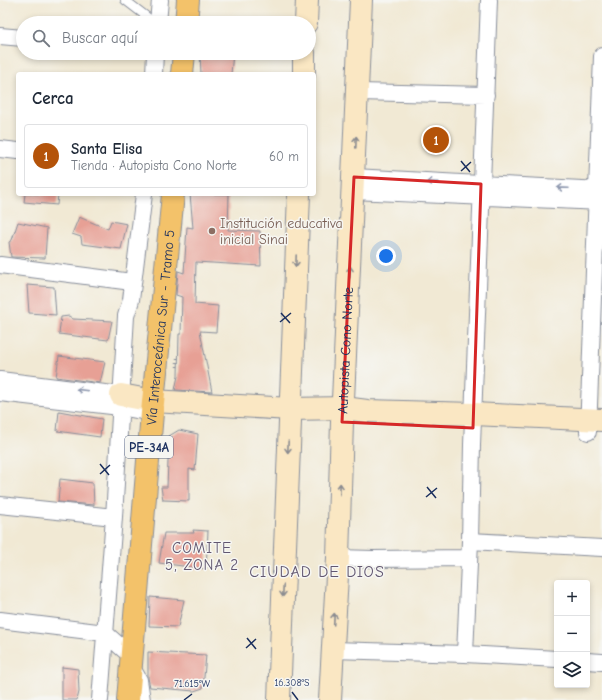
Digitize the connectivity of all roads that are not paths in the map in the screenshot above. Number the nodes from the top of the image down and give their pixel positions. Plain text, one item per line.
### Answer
1 (124, 0) edge
2 (160, 0) edge
3 (188, 0) edge
4 (307, 0) edge
5 (361, 0) edge
6 (489, 0) edge
7 (147, 16) edge
8 (158, 16) edge
9 (187, 16) edge
10 (306, 16) edge
11 (0, 36) edge
12 (16, 37) edge
13 (602, 56) edge
14 (155, 60) edge
15 (183, 60) edge
16 (304, 60) edge
17 (154, 72) edge
18 (182, 72) edge
19 (304, 72) edge
20 (602, 83) edge
21 (358, 92) junction
22 (486, 96) junction
23 (0, 149) edge
24 (16, 151) edge
25 (354, 184) junction
26 (481, 190) junction
27 (144, 196) edge
28 (173, 196) edge
29 (299, 196) edge
30 (600, 196) edge
31 (0, 265) edge
32 (132, 282) junction
33 (0, 380) edge
34 (0, 393) edge
35 (121, 401) junction
36 (152, 407) junction
37 (343, 415) junction
38 (290, 416) junction
39 (473, 421) junction
40 (595, 426) edge
41 (0, 506) edge
42 (114, 516) junction
43 (470, 541) junction
44 (602, 548) edge
45 (338, 558) junction
46 (469, 558) junction
47 (0, 620) edge
48 (105, 633) junction
49 (333, 650) junction
50 (464, 654) junction
51 (554, 659) edge
52 (131, 661) junction
53 (590, 661) edge
54 (602, 662) edge
55 (100, 700) edge
56 (128, 700) edge
57 (142, 700) edge
58 (279, 700) edge
59 (330, 700) edge

1 - 7 lane
2 - 8 street
3 - 9 highway
4 - 10 main road
5 - 21 main road, Autopista Cono Norte
6 - 22 street
11 - 12 street
13 - 20 street
14 - 17 street
15 - 18 highway
16 - 19 main road
20 - 30 street
21 - 22 street
25 -> 21 main road, Autopista Cono Norte
22 - 26 street
23 - 24 street
25 - 26 street
37 -> 25 main road, Autopista Cono Norte
26 - 30 street
26 - 39 street
27 - 32 street
28 - 36 highway, Vía Interoceánica Sur - Tramo 5 / PE-34A
29 -> 38 main road
30 - 40 street
31 - 32 street
32 - 35 street
35 -> 33 street
34 - 35 street
35 - 36 main road
35 - 42 street
36 - 38 main road
36 - 52 highway, Vía Interoceánica Sur - Tramo 5 / PE-34A
37 - 38 main road
37 - 39 main road
45 -> 37 main road, Autopista Cono Norte
38 -> 58 main road
39 - 40 main road
39 - 43 street
41 - 42 street
42 - 48 street
43 - 44 street
43 - 46 street
45 - 46 street
49 -> 45 main road, Autopista Cono Norte
46 - 50 street
47 - 48 street
48 - 52 street
48 - 55 street
49 - 50 street
49 - 59 main road, Autopista Cono Norte
50 - 51 street
52 - 56 highway, Vía Interoceánica Sur - Tramo 5 / PE-34A
52 - 57 street
53 - 54 street

